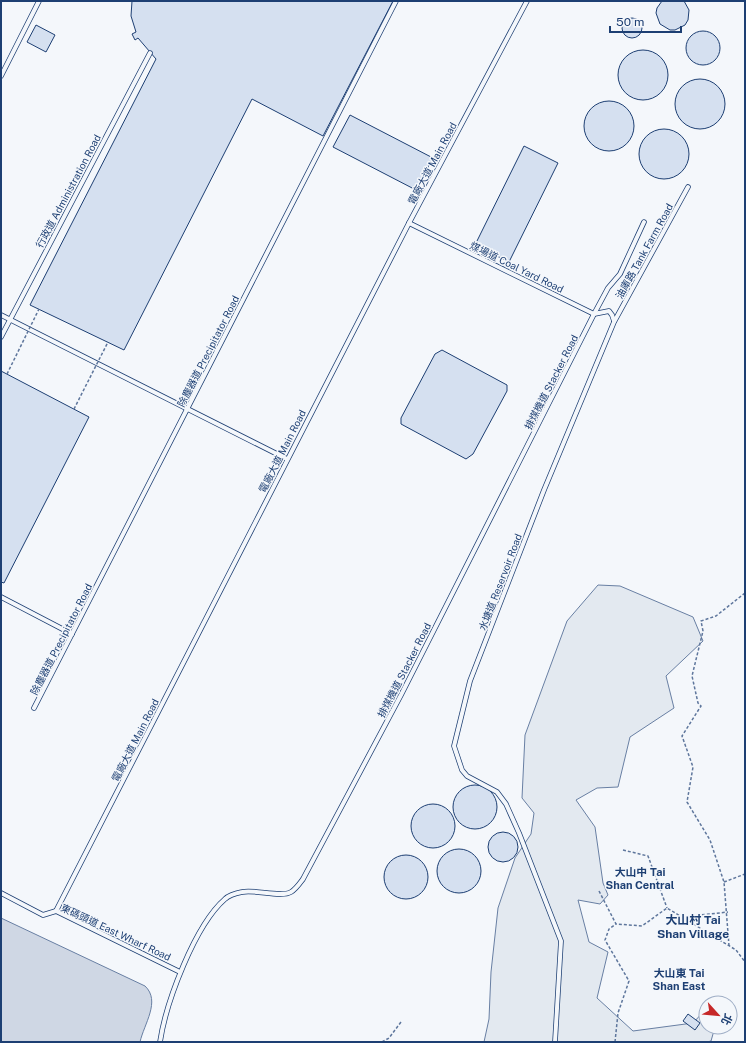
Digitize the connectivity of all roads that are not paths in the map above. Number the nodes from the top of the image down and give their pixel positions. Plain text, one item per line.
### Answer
1 (38, 1) edge
2 (396, 1) edge
3 (527, 1) edge
4 (150, 53) dead end
5 (1, 76) edge
6 (688, 187) dead end
7 (644, 222) dead end
8 (409, 223) junction
9 (594, 314) junction
10 (1, 315) edge
11 (10, 319) junction
12 (614, 322) junction
13 (1, 337) edge
14 (188, 408) junction
15 (287, 459) junction
16 (1, 597) edge
17 (72, 634) junction
18 (34, 708) dead end
19 (1, 893) edge
20 (56, 911) junction
21 (180, 972) junction
22 (160, 1042) edge
23 (555, 1042) edge

1 - 5 lane
2 - 14 lane, 除塵器道 Precipitator Road
3 - 8 lane, 電廠大道 Main Road
4 - 11 lane, 行政道 Administration Road
6 - 12 lane, 油庫路 Tank Farm Road
7 - 9 lane, 排煤機道 Stacker Road
8 - 9 lane, 煤場道 Coal Yard Road
8 - 15 lane, 電廠大道 Main Road
9 - 12 lane, 煤場道 Coal Yard Road
9 - 21 lane, 排煤機道 Stacker Road
10 - 11 lane
11 - 13 lane, 行政道 Administration Road
11 - 14 lane
12 - 23 lane, 水塘道 Reservoir Road
14 - 15 lane
14 - 17 lane, 除塵器道 Precipitator Road
15 - 20 lane, 電廠大道 Main Road
16 - 17 lane
17 - 18 lane, 除塵器道 Precipitator Road
19 - 20 lane, 東碼頭道 East Wharf Road
20 - 21 lane, 東碼頭道 East Wharf Road
21 - 22 lane, 排煤機道 Stacker Road

